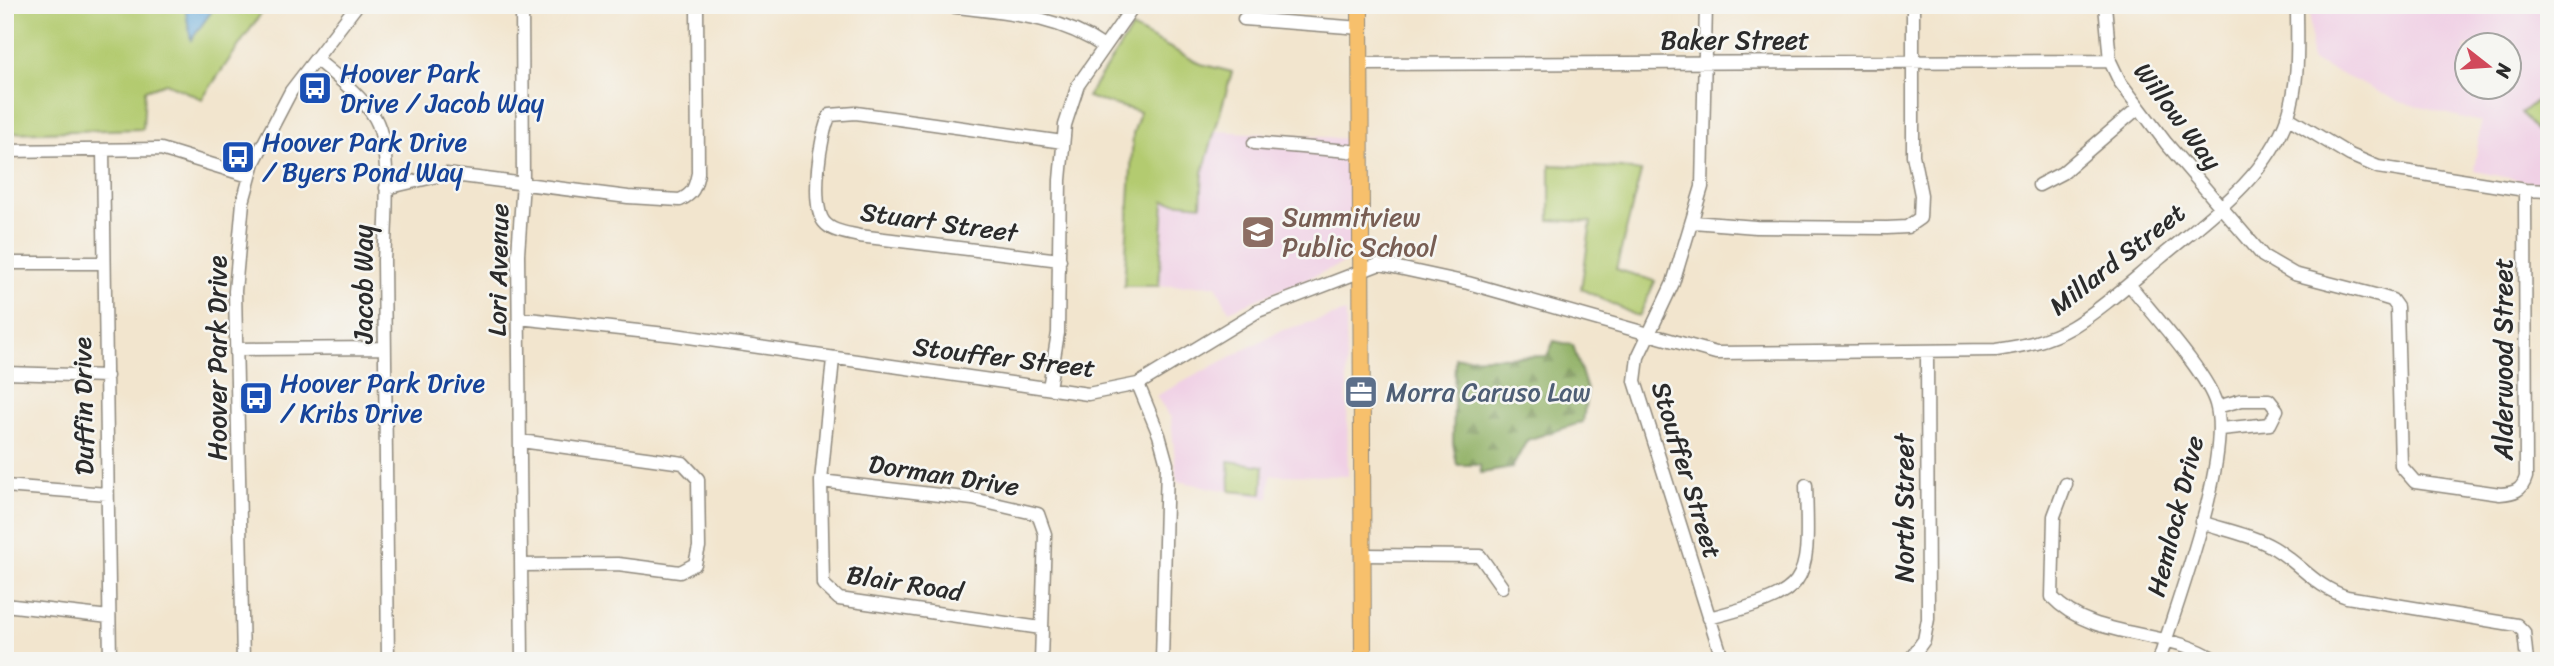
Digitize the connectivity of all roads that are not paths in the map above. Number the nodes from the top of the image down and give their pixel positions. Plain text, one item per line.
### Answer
1 (357, 5) edge
2 (522, 5) edge
3 (697, 5) edge
4 (942, 5) edge
5 (1134, 5) edge
6 (1360, 5) edge
7 (1706, 5) edge
8 (1913, 5) edge
9 (2105, 5) edge
10 (2297, 5) edge
11 (1244, 19) dead end
12 (1360, 28) junction
13 (1104, 47) junction
14 (317, 60) junction
15 (2110, 61) junction
16 (1913, 62) junction
17 (1705, 63) junction
18 (1361, 64) junction
19 (2138, 108) junction
20 (2287, 117) junction
21 (1063, 142) junction
22 (1254, 143) dead end
23 (103, 150) junction
24 (5, 151) edge
25 (1360, 152) junction
26 (249, 176) junction
27 (523, 182) junction
28 (2039, 186) dead end
29 (386, 188) junction
30 (2525, 190) junction
31 (2549, 191) edge
32 (2220, 207) junction
33 (1693, 222) junction
34 (1060, 260) junction
35 (5, 263) edge
36 (103, 263) junction
37 (1362, 271) junction
38 (2129, 284) junction
39 (519, 318) junction
40 (1649, 333) junction
41 (385, 348) junction
42 (237, 349) junction
43 (1927, 351) junction
44 (833, 359) junction
45 (5, 373) edge
46 (107, 376) junction
47 (1138, 384) junction
48 (1049, 388) junction
49 (2217, 407) junction
50 (2221, 429) junction
51 (521, 441) junction
52 (821, 481) junction
53 (2066, 484) dead end
54 (1806, 485) dead end
55 (5, 486) edge
56 (107, 494) junction
57 (2201, 523) junction
58 (1362, 555) junction
59 (521, 565) junction
60 (1502, 587) dead end
61 (5, 605) edge
62 (109, 617) junction
63 (1709, 618) junction
64 (1041, 628) junction
65 (2165, 642) junction
66 (110, 661) edge
67 (243, 661) edge
68 (388, 661) edge
69 (522, 661) edge
70 (1041, 661) edge
71 (1162, 661) edge
72 (1363, 661) edge
73 (1723, 661) edge
74 (1909, 661) edge
75 (2159, 661) edge
76 (2217, 661) edge
77 (2527, 661) edge

1 - 14 street, Hoover Park Drive
2 - 27 street, Lori Avenue
3 - 27 street
4 - 13 street
5 - 13 street
6 - 12 main road
7 - 17 street
8 - 16 street
9 - 15 street, Willow Way
10 - 20 street, Millard Street
11 - 12 street
12 - 18 main road
13 - 21 street
14 - 26 street, Hoover Park Drive
14 - 29 street, Jacob Way
15 - 16 street, Baker Street
15 - 19 street, Willow Way
16 - 17 street, Baker Street
16 - 33 street
17 - 18 street, Baker Street
17 - 33 street
18 - 25 main road
19 - 28 street
19 - 32 street, Willow Way
20 - 30 street
20 - 32 street, Millard Street
21 - 34 street
21 - 34 street, Stuart Street
22 - 25 street
23 - 24 street
23 - 26 street
23 - 36 street, Duffin Drive
25 - 37 main road
26 - 42 street, Hoover Park Drive
27 - 29 street
27 - 39 street, Lori Avenue
29 - 41 street, Jacob Way
30 - 31 street
30 - 32 street, Alderwood Street
32 - 38 street, Millard Street
33 - 40 street
34 - 48 street
35 - 36 street
36 - 46 street, Duffin Drive
37 - 40 street, Stouffer Street
37 - 47 street, Stouffer Street
37 - 58 main road
38 - 43 street, Millard Street
38 - 49 street, Hemlock Drive
39 - 44 street, Stouffer Street
39 - 51 street, Lori Avenue
40 - 43 street, Millard Street
40 - 63 street, Stouffer Street
41 - 42 street
41 - 68 street, Jacob Way
42 - 67 street, Hoover Park Drive
43 - 74 street, North Street
44 - 48 street, Stouffer Street
44 - 52 street, Blair Road
45 - 46 street
46 - 56 street, Duffin Drive
47 - 48 street, Stouffer Street
47 - 71 street
49 - 50 street, Hemlock Drive
49 - 50 street
50 - 57 street, Hemlock Drive
51 - 59 street, Lori Avenue
51 - 59 street
52 - 64 street, Blair Road
52 - 64 street, Dorman Drive
53 - 65 street
54 - 63 street
55 - 56 street
56 - 62 street, Duffin Drive
57 - 65 street, Hemlock Drive
57 - 77 street
58 - 60 street
58 - 72 main road
59 - 69 street, Lori Avenue
61 - 62 street
62 - 66 street, Duffin Drive
63 - 73 street, Stouffer Street
64 - 70 street, Dorman Drive
65 - 75 street, Hemlock Drive
65 - 76 street

